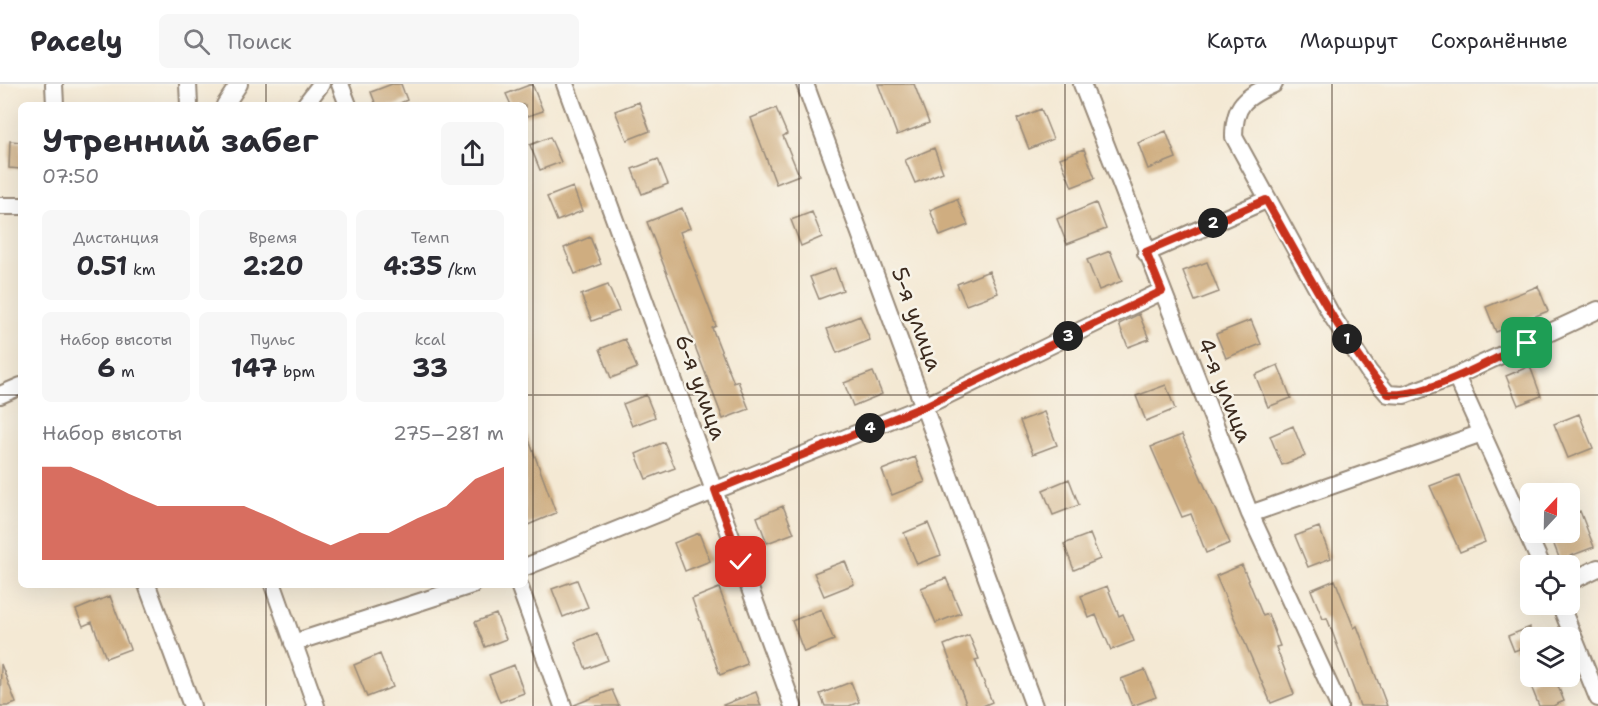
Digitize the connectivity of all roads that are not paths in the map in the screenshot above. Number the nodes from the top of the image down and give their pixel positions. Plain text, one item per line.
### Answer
1 (54, 84) edge
2 (188, 84) edge
3 (239, 84) edge
4 (321, 84) edge
5 (340, 84) edge
6 (565, 84) edge
7 (805, 84) edge
8 (1082, 84) edge
9 (1274, 84) edge
10 (55, 102) edge
11 (189, 102) edge
12 (227, 102) edge
13 (307, 102) edge
14 (347, 102) edge
15 (1266, 200) junction
16 (0, 206) edge
17 (18, 206) edge
18 (1146, 252) junction
19 (1162, 291) junction
20 (1598, 310) edge
21 (1456, 376) junction
22 (18, 387) edge
23 (0, 395) edge
24 (925, 406) junction
25 (1482, 433) junction
26 (715, 490) junction
27 (1250, 514) junction
28 (1537, 555) edge
29 (528, 566) edge
30 (1598, 568) edge
31 (1580, 577) edge
32 (148, 588) edge
33 (274, 588) edge
34 (463, 588) edge
35 (520, 588) edge
36 (1564, 615) edge
37 (293, 643) junction
38 (1598, 698) edge
39 (192, 706) edge
40 (316, 706) edge
41 (562, 706) edge
42 (793, 706) edge
43 (1034, 706) edge
44 (1339, 706) edge

1 - 10 street
2 - 11 street
3 - 12 street
4 - 13 street
5 - 14 street
6 - 26 street, 6-я улица
7 - 24 street, 5-я улица
8 - 18 street, 4-я улица
9 - 15 street
15 - 18 street
15 - 21 street
16 - 17 street
18 - 19 street, 4-я улица
19 - 24 street
19 - 27 street, 4-я улица
20 - 21 street
21 - 25 street
22 - 23 street
24 - 26 street
24 - 43 street, 5-я улица
25 - 27 street
25 - 28 street
26 - 29 street
26 - 42 street, 6-я улица
27 - 44 street, 4-я улица
30 - 31 street
32 - 39 street
33 - 37 street
34 - 37 street
35 - 41 street
36 - 38 street
37 - 40 street

